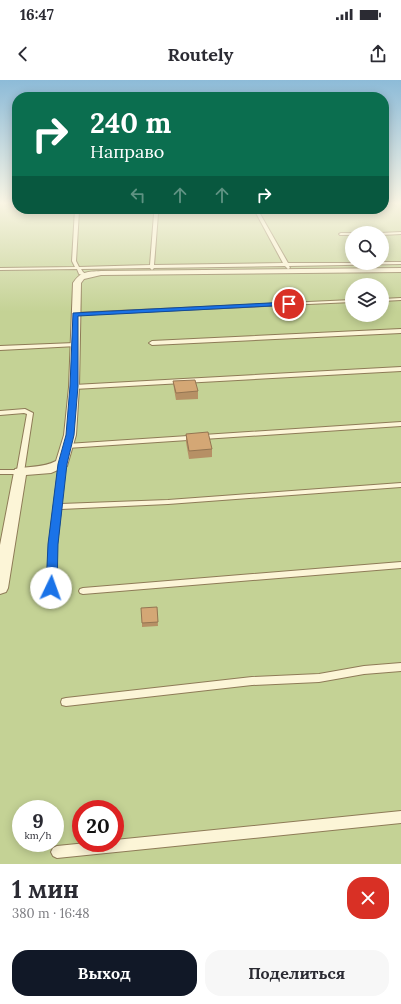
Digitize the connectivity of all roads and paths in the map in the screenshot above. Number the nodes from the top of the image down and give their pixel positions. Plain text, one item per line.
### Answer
1 (75, 239) edge
2 (154, 239) edge
3 (273, 239) edge
4 (401, 264) edge
5 (77, 267) junction
6 (288, 268) junction
7 (0, 269) edge
8 (152, 270) junction
9 (401, 270) edge
10 (86, 276) junction
11 (401, 299) edge
12 (389, 300) edge
13 (345, 301) edge
14 (75, 314) junction
15 (401, 331) edge
16 (152, 343) dead end
17 (75, 345) junction
18 (0, 348) edge
19 (401, 369) edge
20 (74, 386) junction
21 (0, 413) edge
22 (401, 424) edge
23 (67, 446) junction
24 (62, 464) junction
25 (0, 472) edge
26 (20, 472) junction
27 (401, 485) edge
28 (57, 507) junction
29 (401, 565) edge
30 (0, 584) edge
31 (51, 588) dead end
32 (83, 591) dead end
33 (401, 667) edge
34 (66, 702) dead end
35 (401, 817) edge
36 (64, 851) edge

1 - 5 lane
2 - 8 lane
3 - 6 lane
4 - 6 lane
5 - 7 lane
5 - 8 lane
5 - 10 lane
6 - 8 street
6 - 9 street
8 - 10 street
10 - 14 street
11 - 12 lane
13 - 14 lane
14 - 17 street
15 - 16 lane
17 - 18 lane
17 - 20 street
19 - 20 lane
20 - 23 street
21 - 26 lane
22 - 23 lane
23 - 24 street
24 - 26 street
24 - 28 lane
25 - 26 lane
26 - 30 street
27 - 28 lane
28 - 31 lane
29 - 32 lane
33 - 34 lane
35 - 36 lane

